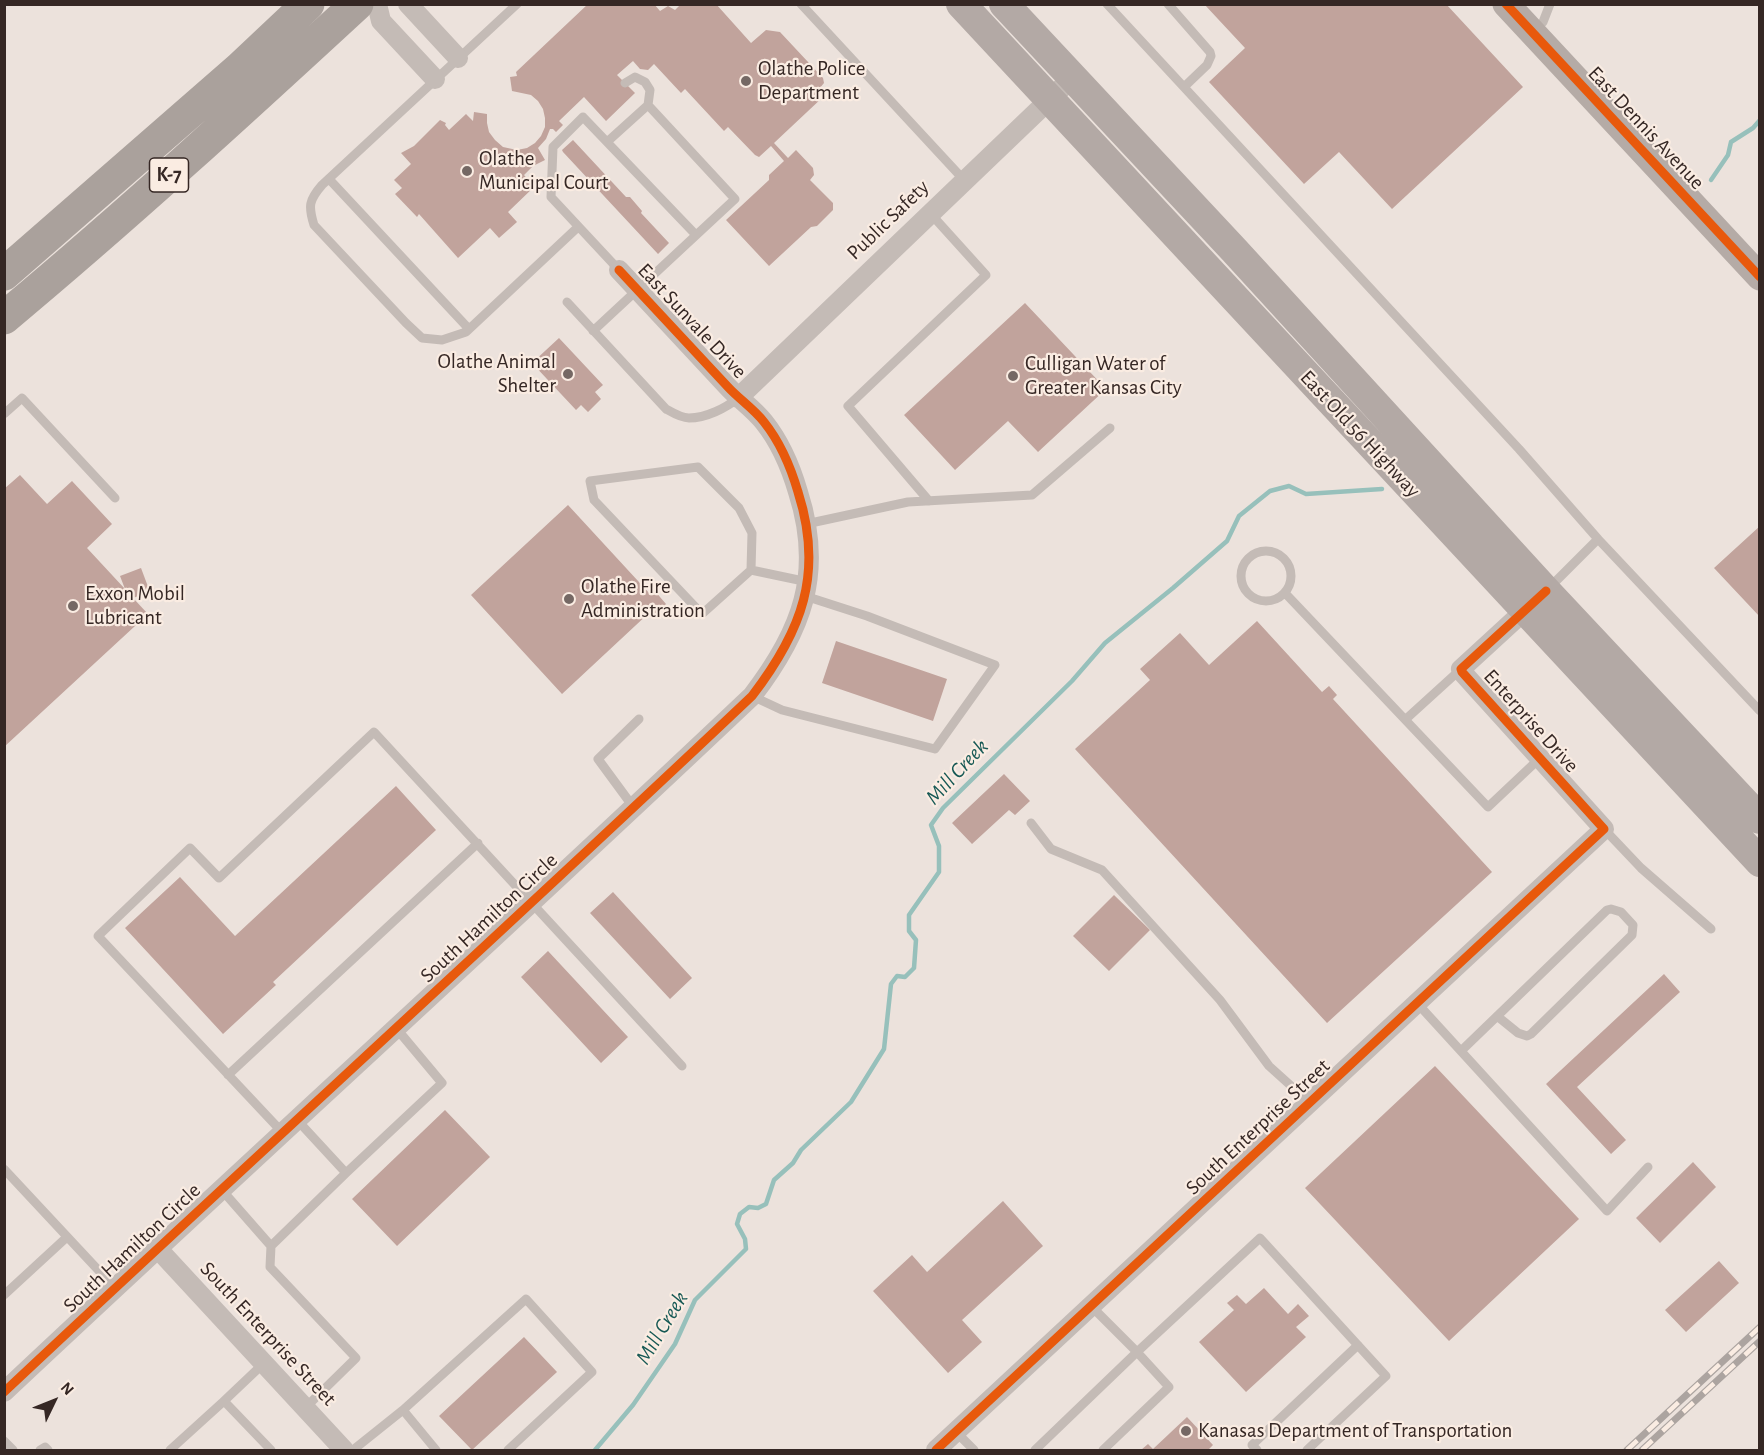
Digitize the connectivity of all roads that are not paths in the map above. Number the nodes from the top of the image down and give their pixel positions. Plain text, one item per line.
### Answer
1 (308, 4) edge
2 (357, 4) edge
3 (377, 4) edge
4 (408, 4) edge
5 (517, 4) edge
6 (801, 4) edge
7 (961, 4) edge
8 (1004, 4) edge
9 (1107, 4) edge
10 (1168, 4) edge
11 (1506, 4) edge
12 (1550, 4) edge
13 (1532, 33) junction
14 (458, 58) junction
15 (1072, 78) junction
16 (435, 79) junction
17 (625, 83) dead end
18 (1184, 87) junction
19 (1050, 100) junction
20 (648, 105) junction
21 (607, 142) junction
22 (329, 179) junction
23 (964, 180) junction
24 (930, 213) junction
25 (578, 227) junction
26 (696, 235) junction
27 (619, 270) joint
28 (4, 274) edge
29 (1760, 277) edge
30 (637, 290) junction
31 (567, 302) dead end
32 (4, 318) edge
33 (468, 329) junction
34 (593, 331) junction
35 (738, 398) junction
36 (4, 414) edge
37 (1110, 428) dead end
38 (115, 498) dead end
39 (929, 501) junction
40 (806, 524) junction
41 (1598, 539) junction
42 (751, 570) junction
43 (807, 589) junction
44 (1285, 593) junction
45 (1535, 601) junction
46 (1461, 669) junction
47 (752, 696) junction
48 (1760, 711) edge
49 (639, 718) dead end
50 (1406, 719) junction
51 (1540, 758) junction
52 (634, 807) junction
53 (1760, 819) edge
54 (1031, 823) dead end
55 (1604, 829) junction
56 (478, 843) junction
57 (1760, 862) edge
58 (532, 903) junction
59 (1712, 929) dead end
60 (1417, 1003) junction
61 (1497, 1016) junction
62 (396, 1028) junction
63 (1461, 1051) junction
64 (682, 1066) dead end
65 (228, 1075) junction
66 (1310, 1103) junction
67 (290, 1127) junction
68 (1648, 1167) dead end
69 (4, 1169) edge
70 (346, 1173) junction
71 (221, 1189) junction
72 (68, 1237) junction
73 (271, 1246) junction
74 (158, 1249) junction
75 (115, 1288) junction
76 (4, 1295) edge
77 (1091, 1306) junction
78 (1358, 1345) junction
79 (1137, 1352) junction
80 (263, 1364) junction
81 (4, 1392) edge
82 (224, 1401) junction
83 (304, 1409) junction
84 (403, 1410) junction
85 (956, 1432) junction
86 (4, 1441) edge
87 (13, 1450) edge
88 (40, 1450) edge
89 (48, 1450) edge
90 (170, 1450) edge
91 (272, 1450) edge
92 (344, 1450) edge
93 (353, 1450) edge
94 (436, 1450) edge
95 (508, 1450) edge
96 (936, 1450) edge
97 (974, 1450) edge
98 (1035, 1450) edge
99 (1103, 1450) edge
100 (1257, 1450) edge
101 (1307, 1450) edge

1 - 28 highway, K-7
2 - 32 highway, K-7
3 - 16 street
4 - 14 street
5 - 14 lane
6 - 23 lane
7 - 19 main road, East Old 56 Highway
8 - 15 main road, East Old 56 Highway
9 - 18 lane
10 - 18 lane
11 - 13 street, East Dennis Avenue
12 - 13 lane
13 - 29 street, East Dennis Avenue
14 - 16 lane
15 - 19 street, Public Safety
15 - 45 main road, East Old 56 Highway
16 - 22 lane
17 - 20 lane
18 - 41 lane
19 - 23 street, Public Safety
19 - 45 main road, East Old 56 Highway
20 - 21 lane
20 - 26 lane
21 - 25 lane
21 - 26 lane
22 - 33 lane
22 - 33 lane
23 - 24 street, Public Safety
24 - 35 street, Public Safety
24 - 39 lane
25 - 27 lane
25 - 33 lane
26 - 30 lane
27 - 30 street, East Sunvale Drive
30 - 34 lane
30 - 35 street, East Sunvale Drive
31 - 34 lane
34 - 35 lane
35 - 40 street, South Hamilton Circle
36 - 38 lane
37 - 39 lane
39 - 40 lane
40 - 43 street, South Hamilton Circle
41 - 45 lane
41 - 48 lane
42 - 42 lane
42 - 43 lane
43 - 47 street, South Hamilton Circle
43 - 47 lane
44 - 44 lane
44 - 50 lane
45 - 46 street, Enterprise Drive
45 - 53 main road, East Old 56 Highway
45 - 57 main road, East Old 56 Highway
46 - 50 lane
46 - 51 street, Enterprise Drive
47 - 52 street, South Hamilton Circle
49 - 52 lane
50 - 51 lane
51 - 55 street, Enterprise Drive
52 - 58 street, South Hamilton Circle
54 - 66 lane
55 - 59 lane
55 - 60 street, South Enterprise Street
56 - 58 lane
56 - 65 lane
56 - 65 lane
58 - 62 street, South Hamilton Circle
58 - 64 lane
60 - 63 lane
60 - 66 street, South Enterprise Street
61 - 61 lane
61 - 63 lane
62 - 67 street, South Hamilton Circle
62 - 70 lane
63 - 68 lane
65 - 67 lane
66 - 77 street, South Enterprise Street
67 - 70 lane
67 - 71 street, South Hamilton Circle
69 - 72 lane
70 - 73 lane
71 - 73 lane
71 - 74 street, South Hamilton Circle
72 - 75 lane
72 - 76 lane
73 - 83 lane
74 - 75 street, South Hamilton Circle
74 - 80 street, South Enterprise Street
75 - 81 street, South Hamilton Circle
77 - 79 lane
77 - 85 street, South Enterprise Street
78 - 79 lane
78 - 100 lane
78 - 101 lane
79 - 98 lane
79 - 99 lane
80 - 82 lane
80 - 83 street, South Enterprise Street
82 - 90 lane
82 - 91 lane
83 - 92 street, South Enterprise Street
84 - 93 lane
84 - 94 lane
84 - 95 lane
85 - 96 street, South Enterprise Street
85 - 97 lane
86 - 87 lane
88 - 89 lane

